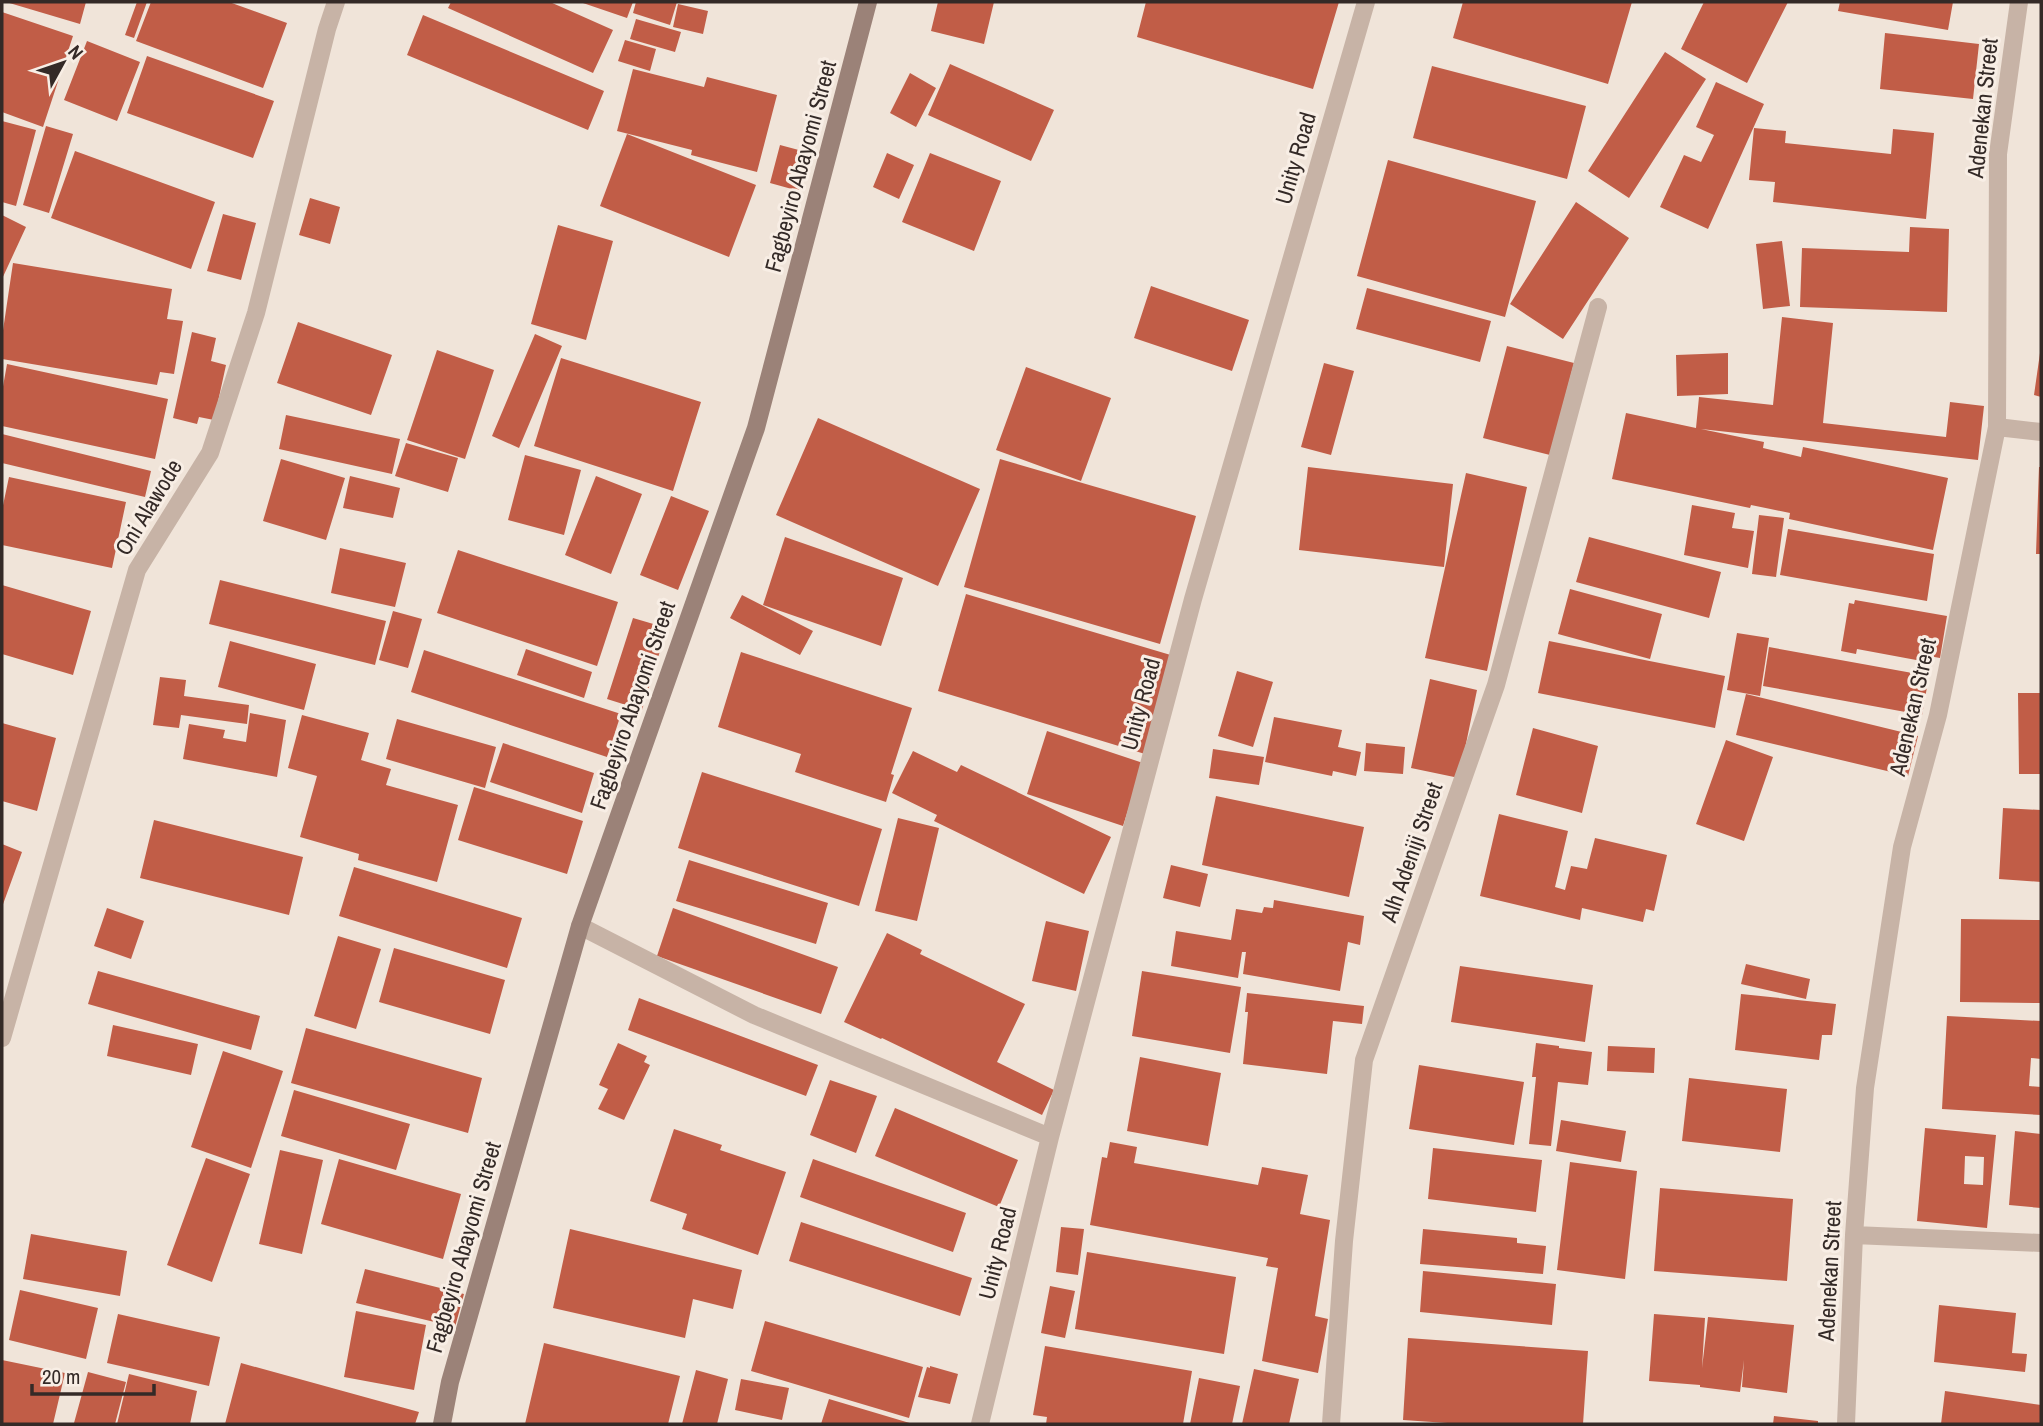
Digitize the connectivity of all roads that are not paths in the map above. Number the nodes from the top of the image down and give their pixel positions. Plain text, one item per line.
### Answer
1 (336, 2) edge
2 (868, 2) edge
3 (1366, 2) edge
4 (2019, 2) edge
5 (1598, 307) dead end
6 (1997, 427) junction
7 (2041, 432) edge
8 (580, 926) junction
9 (2, 1038) edge
10 (1050, 1137) junction
11 (1854, 1235) junction
12 (2041, 1243) edge
13 (442, 1424) edge
14 (980, 1424) edge
15 (1331, 1424) edge
16 (1846, 1424) edge

1 - 9 street, Oni Alawode
2 - 8 street, Fagbeyiro Abayomi Street
3 - 10 street, Unity Road
4 - 6 street, Adenekan Street
5 - 15 street, Alh Adeniji Street
6 - 7 street
6 - 11 street, Adenekan Street
8 - 10 street
8 - 13 street, Fagbeyiro Abayomi Street
10 - 14 street, Unity Road
11 - 12 street
11 - 16 street, Adenekan Street

